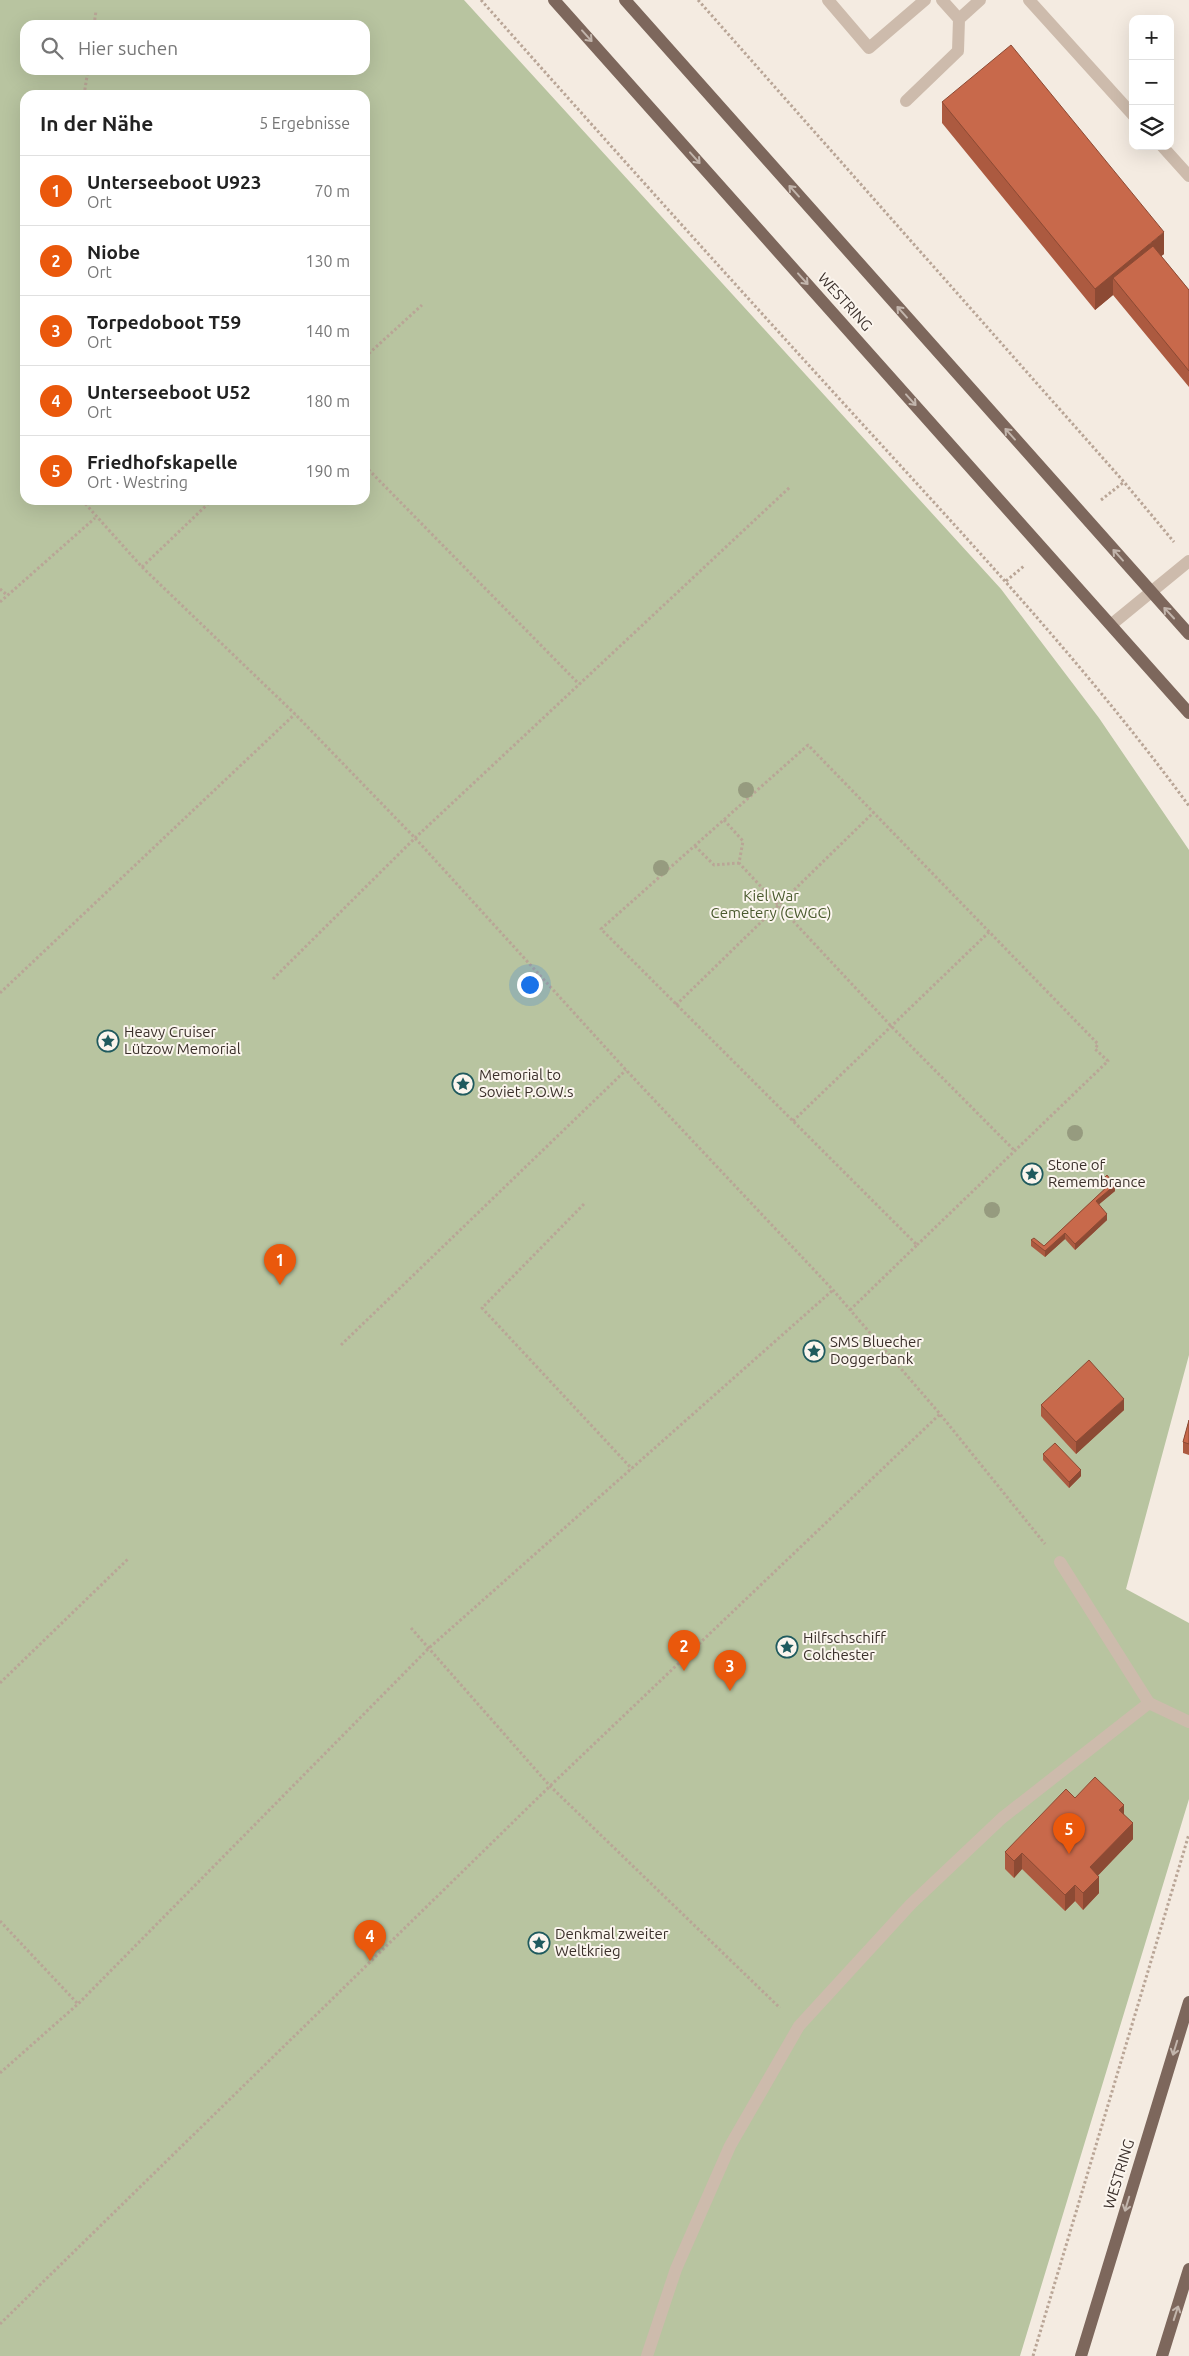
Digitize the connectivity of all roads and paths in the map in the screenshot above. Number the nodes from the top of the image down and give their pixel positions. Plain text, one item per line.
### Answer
1 (481, 0) edge
2 (554, 0) edge
3 (625, 0) edge
4 (698, 0) edge
5 (828, 0) edge
6 (926, 0) edge
7 (942, 0) edge
8 (980, 0) edge
9 (1029, 0) edge
10 (96, 11) dead end
11 (959, 19) junction
12 (95, 20) edge
13 (87, 75) edge
14 (85, 90) edge
15 (906, 102) dead end
16 (1129, 110) edge
17 (1166, 150) edge
18 (1189, 176) edge
19 (422, 305) dead end
20 (370, 352) edge
21 (370, 471) edge
22 (790, 487) dead end
23 (86, 505) edge
24 (207, 505) edge
25 (95, 518) junction
26 (1177, 546) dead end
27 (1189, 561) edge
28 (142, 567) junction
29 (0, 589) edge
30 (1150, 592) junction
31 (7, 596) junction
32 (0, 602) edge
33 (1112, 624) junction
34 (1189, 634) edge
35 (579, 684) junction
36 (1189, 713) edge
37 (295, 714) junction
38 (1189, 806) edge
39 (874, 812) junction
40 (724, 820) junction
41 (415, 838) junction
42 (694, 846) junction
43 (739, 864) junction
44 (778, 906) junction
45 (990, 932) junction
46 (273, 979) dead end
47 (0, 993) edge
48 (676, 1005) junction
49 (891, 1026) junction
50 (626, 1070) junction
51 (793, 1121) junction
52 (1014, 1150) junction
53 (584, 1204) dead end
54 (917, 1245) junction
55 (832, 1290) junction
56 (850, 1310) junction
57 (341, 1345) dead end
58 (940, 1414) junction
59 (632, 1469) junction
60 (128, 1560) dead end
61 (1060, 1562) joint
62 (410, 1628) dead end
63 (429, 1648) junction
64 (0, 1683) edge
65 (1149, 1703) junction
66 (1189, 1722) edge
67 (550, 1786) junction
68 (1189, 1834) edge
69 (0, 1922) edge
70 (1189, 2002) edge
71 (78, 2004) junction
72 (799, 2026) junction
73 (0, 2073) edge
74 (1189, 2269) edge
75 (0, 2324) edge
76 (647, 2356) edge
77 (1033, 2356) edge
78 (1081, 2356) edge
79 (1162, 2356) edge

1 - 38 path
2 -> 33 main road, WESTRING
30 -> 3 main road
4 - 26 path
5 - 6 street
7 - 11 street
8 - 11 street
9 - 16 street
10 - 12 path
11 - 15 street
13 - 14 path
17 - 18 street
19 - 20 path
21 - 35 path
22 - 35 path
23 - 25 path
24 - 28 path
25 - 28 path
25 - 31 path
27 - 30 street
28 - 37 path
29 - 31 path
30 - 33 street
34 -> 30 main road
31 - 32 path
33 - 36 main road, WESTRING
35 - 41 path
37 - 41 path
37 - 47 path
39 - 40 path
39 - 44 path
39 - 45 path
40 - 42 path
40 - 43 path
41 - 46 path
41 - 50 path
42 - 43 path
42 - 48 path
43 - 44 path
44 - 48 path
44 - 49 path
45 - 49 path
45 - 52 path
48 - 51 path
49 - 51 path
49 - 52 path
50 - 55 path
50 - 57 path
51 - 54 path
52 - 54 path
53 - 59 path
54 - 56 path
55 - 56 path
55 - 59 path
56 - 58 path
58 - 61 path
58 - 67 path
59 - 63 path
60 - 64 path
61 - 65 street
62 - 63 path
63 - 67 path
63 - 71 path
65 - 66 street
65 - 72 street
67 - 72 path
67 - 75 path
68 - 77 path
69 - 71 path
70 -> 78 main road, WESTRING
71 - 73 path
72 - 76 street
79 -> 74 main road

